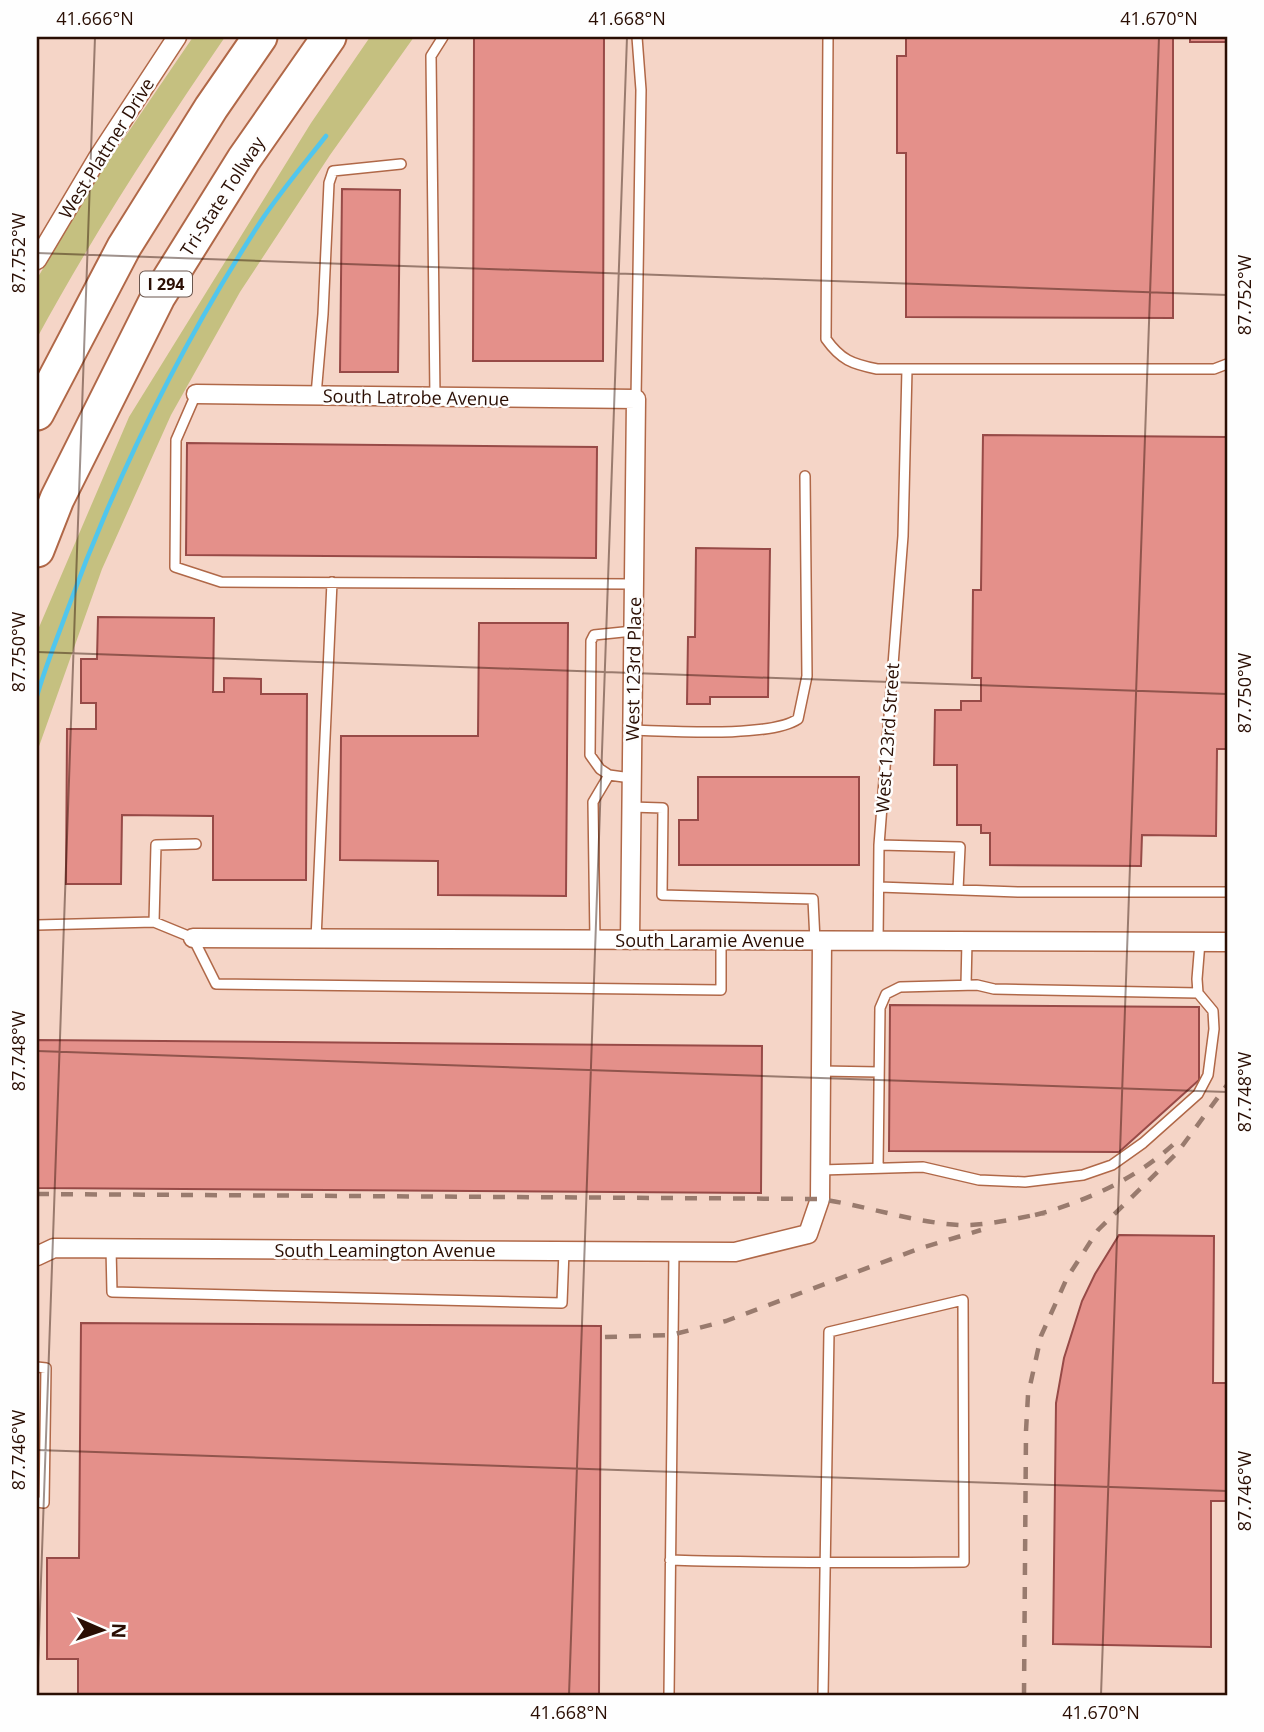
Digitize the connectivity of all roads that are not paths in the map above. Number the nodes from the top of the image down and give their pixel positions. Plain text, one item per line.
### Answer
1 (177, 37) edge
2 (260, 37) edge
3 (329, 37) edge
4 (443, 37) edge
5 (637, 37) edge
6 (828, 37) edge
7 (401, 164) dead end
8 (39, 252) edge
9 (1227, 363) edge
10 (907, 369) junction
11 (196, 394) joint
12 (316, 396) junction
13 (435, 397) junction
14 (636, 399) junction
15 (37, 412) edge
16 (805, 476) dead end
17 (37, 550) edge
18 (331, 582) junction
19 (634, 584) junction
20 (633, 631) junction
21 (632, 730) junction
22 (609, 775) junction
23 (631, 778) junction
24 (631, 807) junction
25 (196, 844) dead end
26 (879, 845) junction
27 (879, 887) junction
28 (958, 890) junction
29 (1227, 892) edge
30 (155, 922) junction
31 (37, 925) edge
32 (193, 938) junction
33 (316, 939) junction
34 (595, 940) junction
35 (630, 940) junction
36 (721, 940) junction
37 (818, 941) junction
38 (878, 941) junction
39 (967, 941) junction
40 (1200, 942) junction
41 (1227, 943) edge
42 (966, 985) junction
43 (1198, 992) junction
44 (821, 1072) junction
45 (879, 1072) junction
46 (878, 1168) junction
47 (821, 1170) junction
48 (111, 1248) junction
49 (564, 1251) junction
50 (674, 1252) junction
51 (37, 1256) edge
52 (37, 1367) edge
53 (37, 1502) edge
54 (670, 1560) junction
55 (827, 1563) junction
56 (669, 1695) edge
57 (823, 1695) edge

1 - 8 street, West Plattner Drive
2 - 15 highway, I 294
3 - 17 highway, Tri-State Tollway / I 294
4 - 13 lane
5 - 14 lane
6 - 10 lane
7 - 12 lane
9 - 10 lane
10 - 26 lane, West 123rd Street
11 - 12 street, South Latrobe Avenue
11 - 18 lane
12 - 13 street, South Latrobe Avenue
13 - 14 street, South Latrobe Avenue
14 - 19 street, West 123rd Place
16 - 21 lane
18 - 19 lane
18 - 33 lane
19 - 20 street, West 123rd Place
20 - 21 street, West 123rd Place
20 - 22 lane
21 - 23 street, West 123rd Place
22 - 23 lane
22 - 34 lane
23 - 24 street, West 123rd Place
24 - 35 street, West 123rd Place
24 - 37 lane
25 - 30 lane
26 - 27 lane, West 123rd Street
26 - 28 lane
27 - 28 lane
27 - 38 lane, West 123rd Street
28 - 29 lane
30 - 31 lane
30 - 32 lane
32 - 33 street, South Laramie Avenue
32 - 36 lane
33 - 34 street, South Laramie Avenue
34 - 35 street, South Laramie Avenue
35 - 36 street, South Laramie Avenue
36 - 37 street, South Laramie Avenue
37 - 38 street, South Laramie Avenue
37 - 44 street
38 - 39 street, South Laramie Avenue
39 - 40 street, South Laramie Avenue
39 - 42 lane
40 - 41 street, South Laramie Avenue
40 - 43 lane
42 - 43 lane
42 - 45 lane
43 - 46 lane
44 - 45 lane
44 - 47 street
45 - 46 lane
46 - 47 lane
47 - 50 street, South Leamington Avenue
48 - 49 street, South Leamington Avenue
48 - 49 lane
48 - 51 street, South Leamington Avenue
49 - 50 street, South Leamington Avenue
50 - 54 lane
52 - 53 lane
54 - 55 lane
54 - 56 lane
55 - 55 lane
55 - 57 lane

